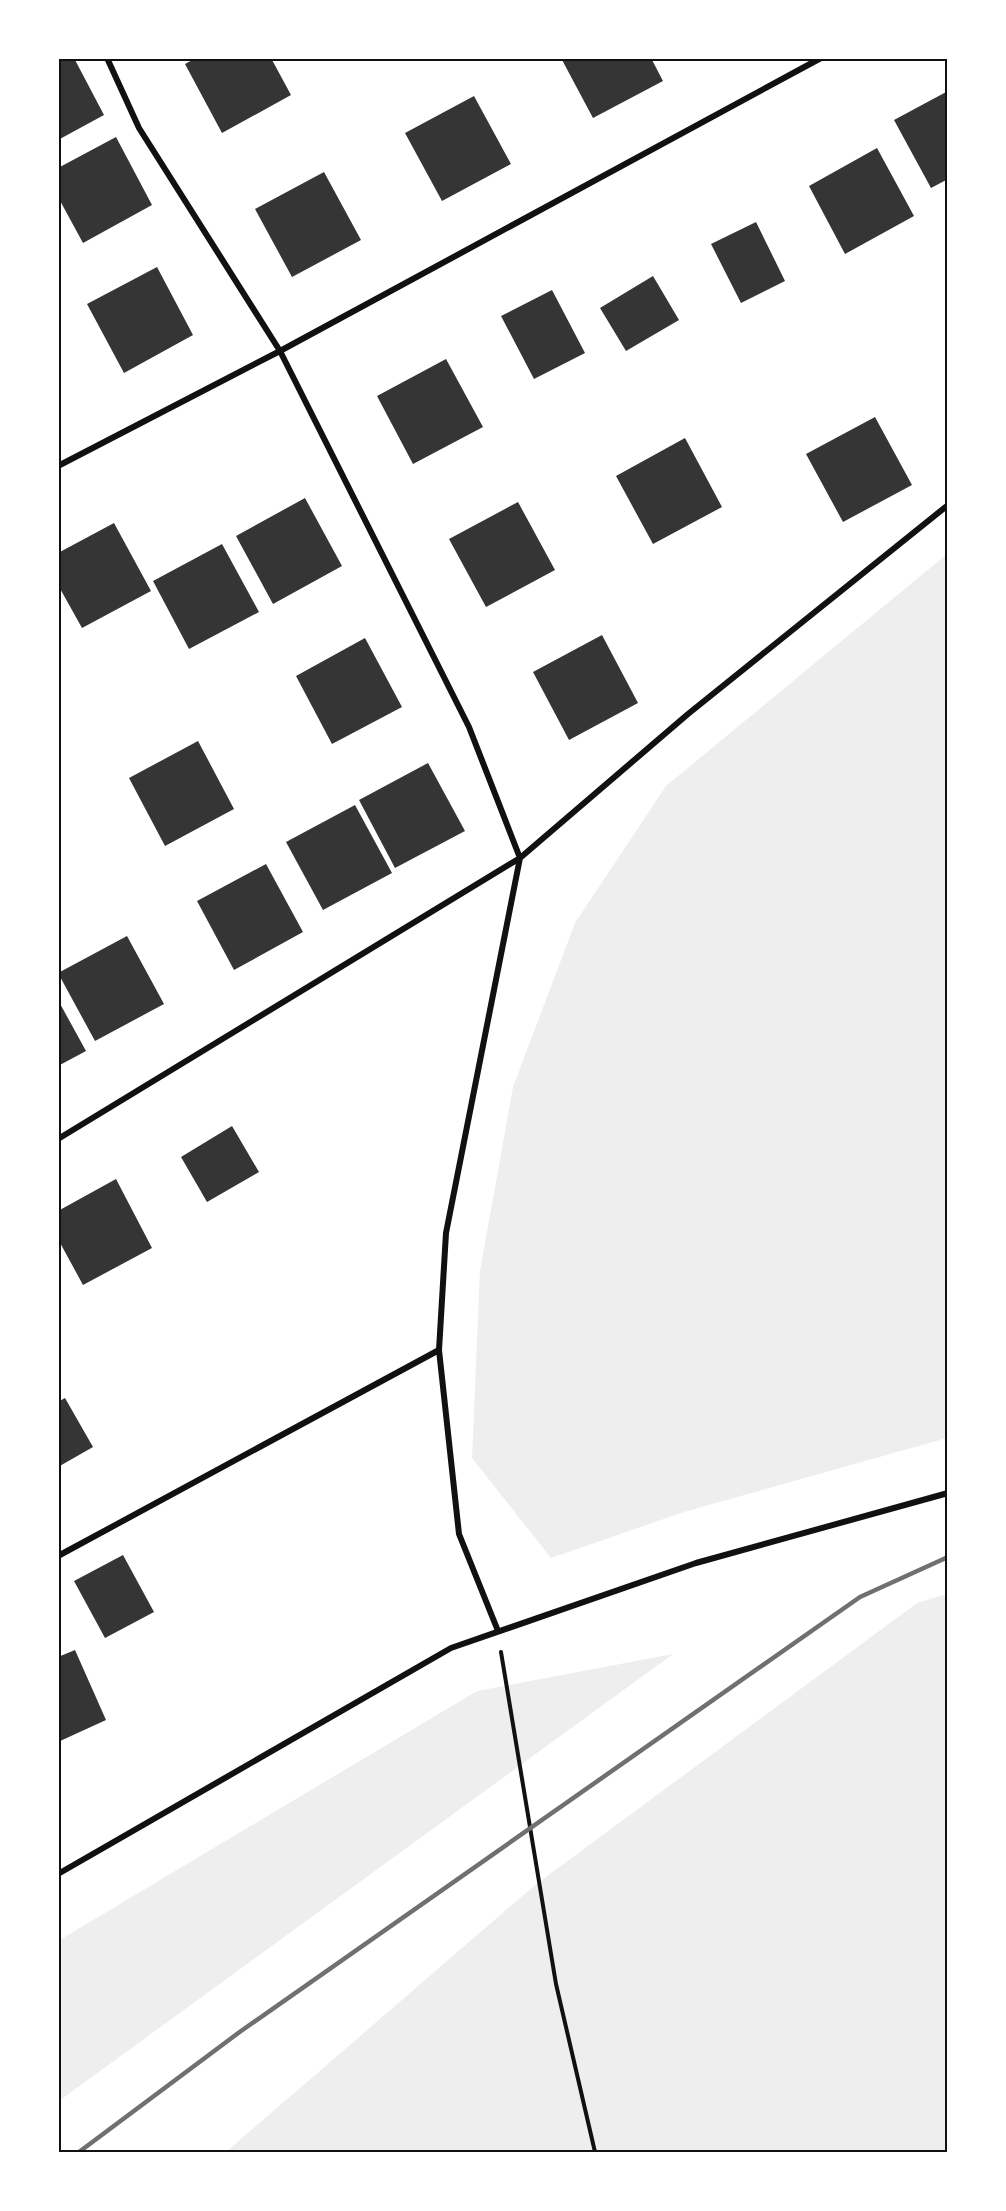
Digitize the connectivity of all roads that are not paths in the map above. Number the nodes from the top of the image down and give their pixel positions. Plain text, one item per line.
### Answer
1 (107, 58) edge
2 (820, 58) edge
3 (280, 351) junction
4 (58, 466) edge
5 (948, 505) edge
6 (520, 858) junction
7 (58, 1139) edge
8 (439, 1350) junction
9 (948, 1493) edge
10 (58, 1556) edge
11 (498, 1632) junction
12 (58, 1874) edge

1 - 3 street
2 - 3 street
3 - 4 street
3 - 6 street
5 - 6 street
6 - 7 street
6 - 8 street
8 - 10 street
8 - 11 street
9 - 11 street
11 - 12 street

